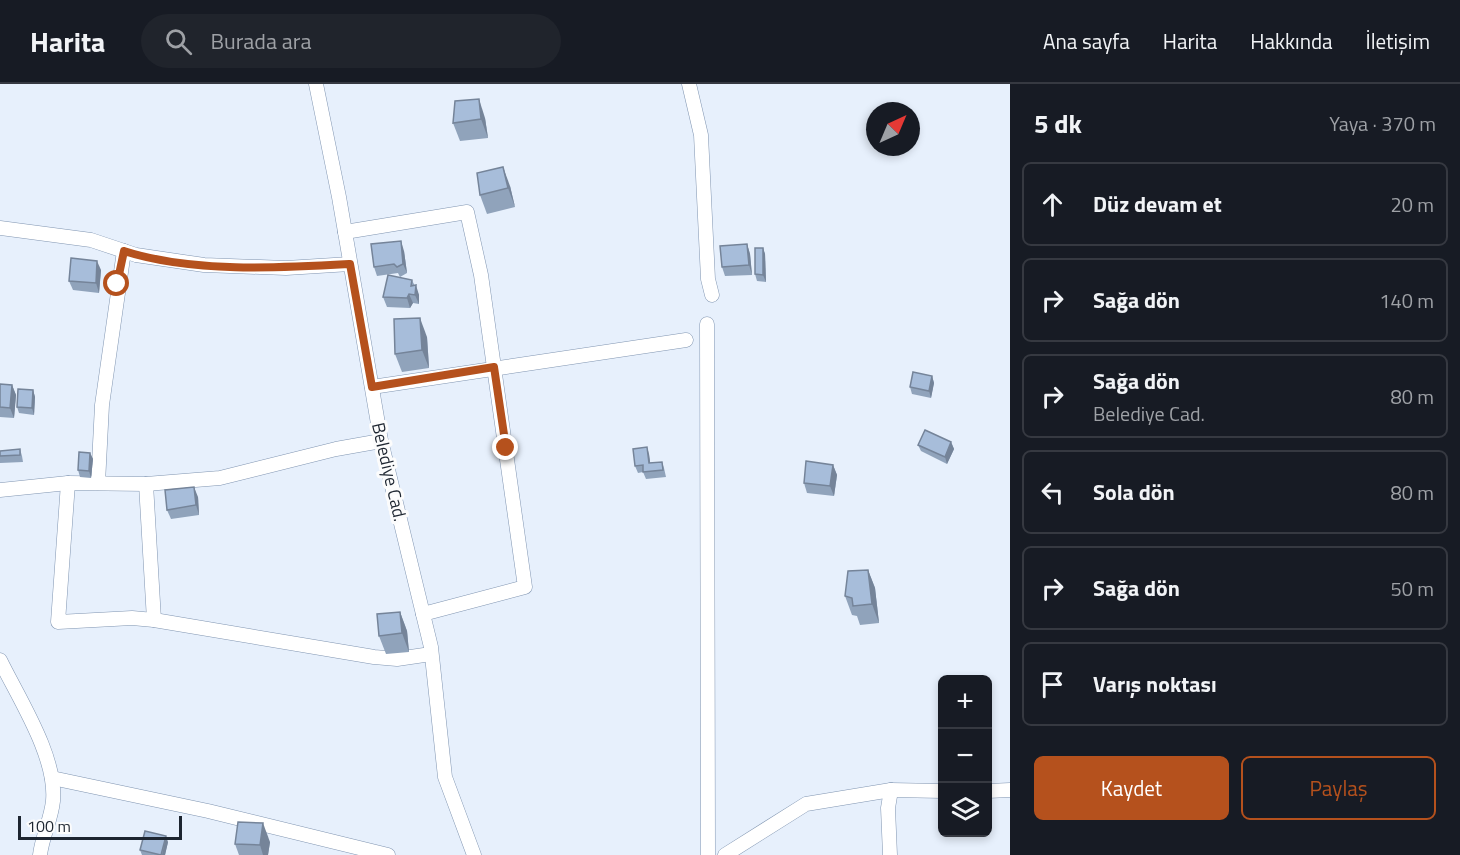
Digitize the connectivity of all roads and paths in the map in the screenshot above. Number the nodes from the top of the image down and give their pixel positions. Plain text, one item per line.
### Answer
1 (316, 84) edge
2 (689, 84) edge
3 (0, 228) edge
4 (345, 232) junction
5 (124, 251) junction
6 (350, 264) junction
7 (712, 295) dead end
8 (707, 324) dead end
9 (686, 340) dead end
10 (494, 367) junction
11 (372, 387) junction
12 (381, 441) junction
13 (68, 483) junction
14 (98, 483) junction
15 (146, 484) junction
16 (0, 490) edge
17 (423, 614) junction
18 (154, 620) junction
19 (431, 654) junction
20 (0, 660) edge
21 (52, 778) junction
22 (891, 790) junction
23 (1010, 790) edge
24 (938, 791) edge
25 (992, 791) edge
26 (40, 855) edge
27 (388, 855) edge
28 (474, 855) edge
29 (708, 855) edge
30 (725, 855) edge
31 (890, 855) edge

1 - 4 street, Belediye Cad.
2 - 7 street
3 - 5 street
4 - 6 street, Belediye Cad.
4 - 10 street
5 - 6 street
5 - 14 street
6 - 11 street, Belediye Cad.
8 - 29 street
9 - 10 street
10 - 11 street
10 - 17 street
11 - 12 street, Belediye Cad.
12 - 15 street
12 - 17 street, Belediye Cad.
13 - 14 street
13 - 16 street
13 - 18 street
14 - 15 street
15 - 18 street
17 - 19 street, Belediye Cad.
18 - 19 street
19 - 28 street, Belediye Cad.
20 - 21 street
21 - 26 street
21 - 27 street
22 - 24 street
22 - 30 street
22 - 31 street
23 - 25 street

